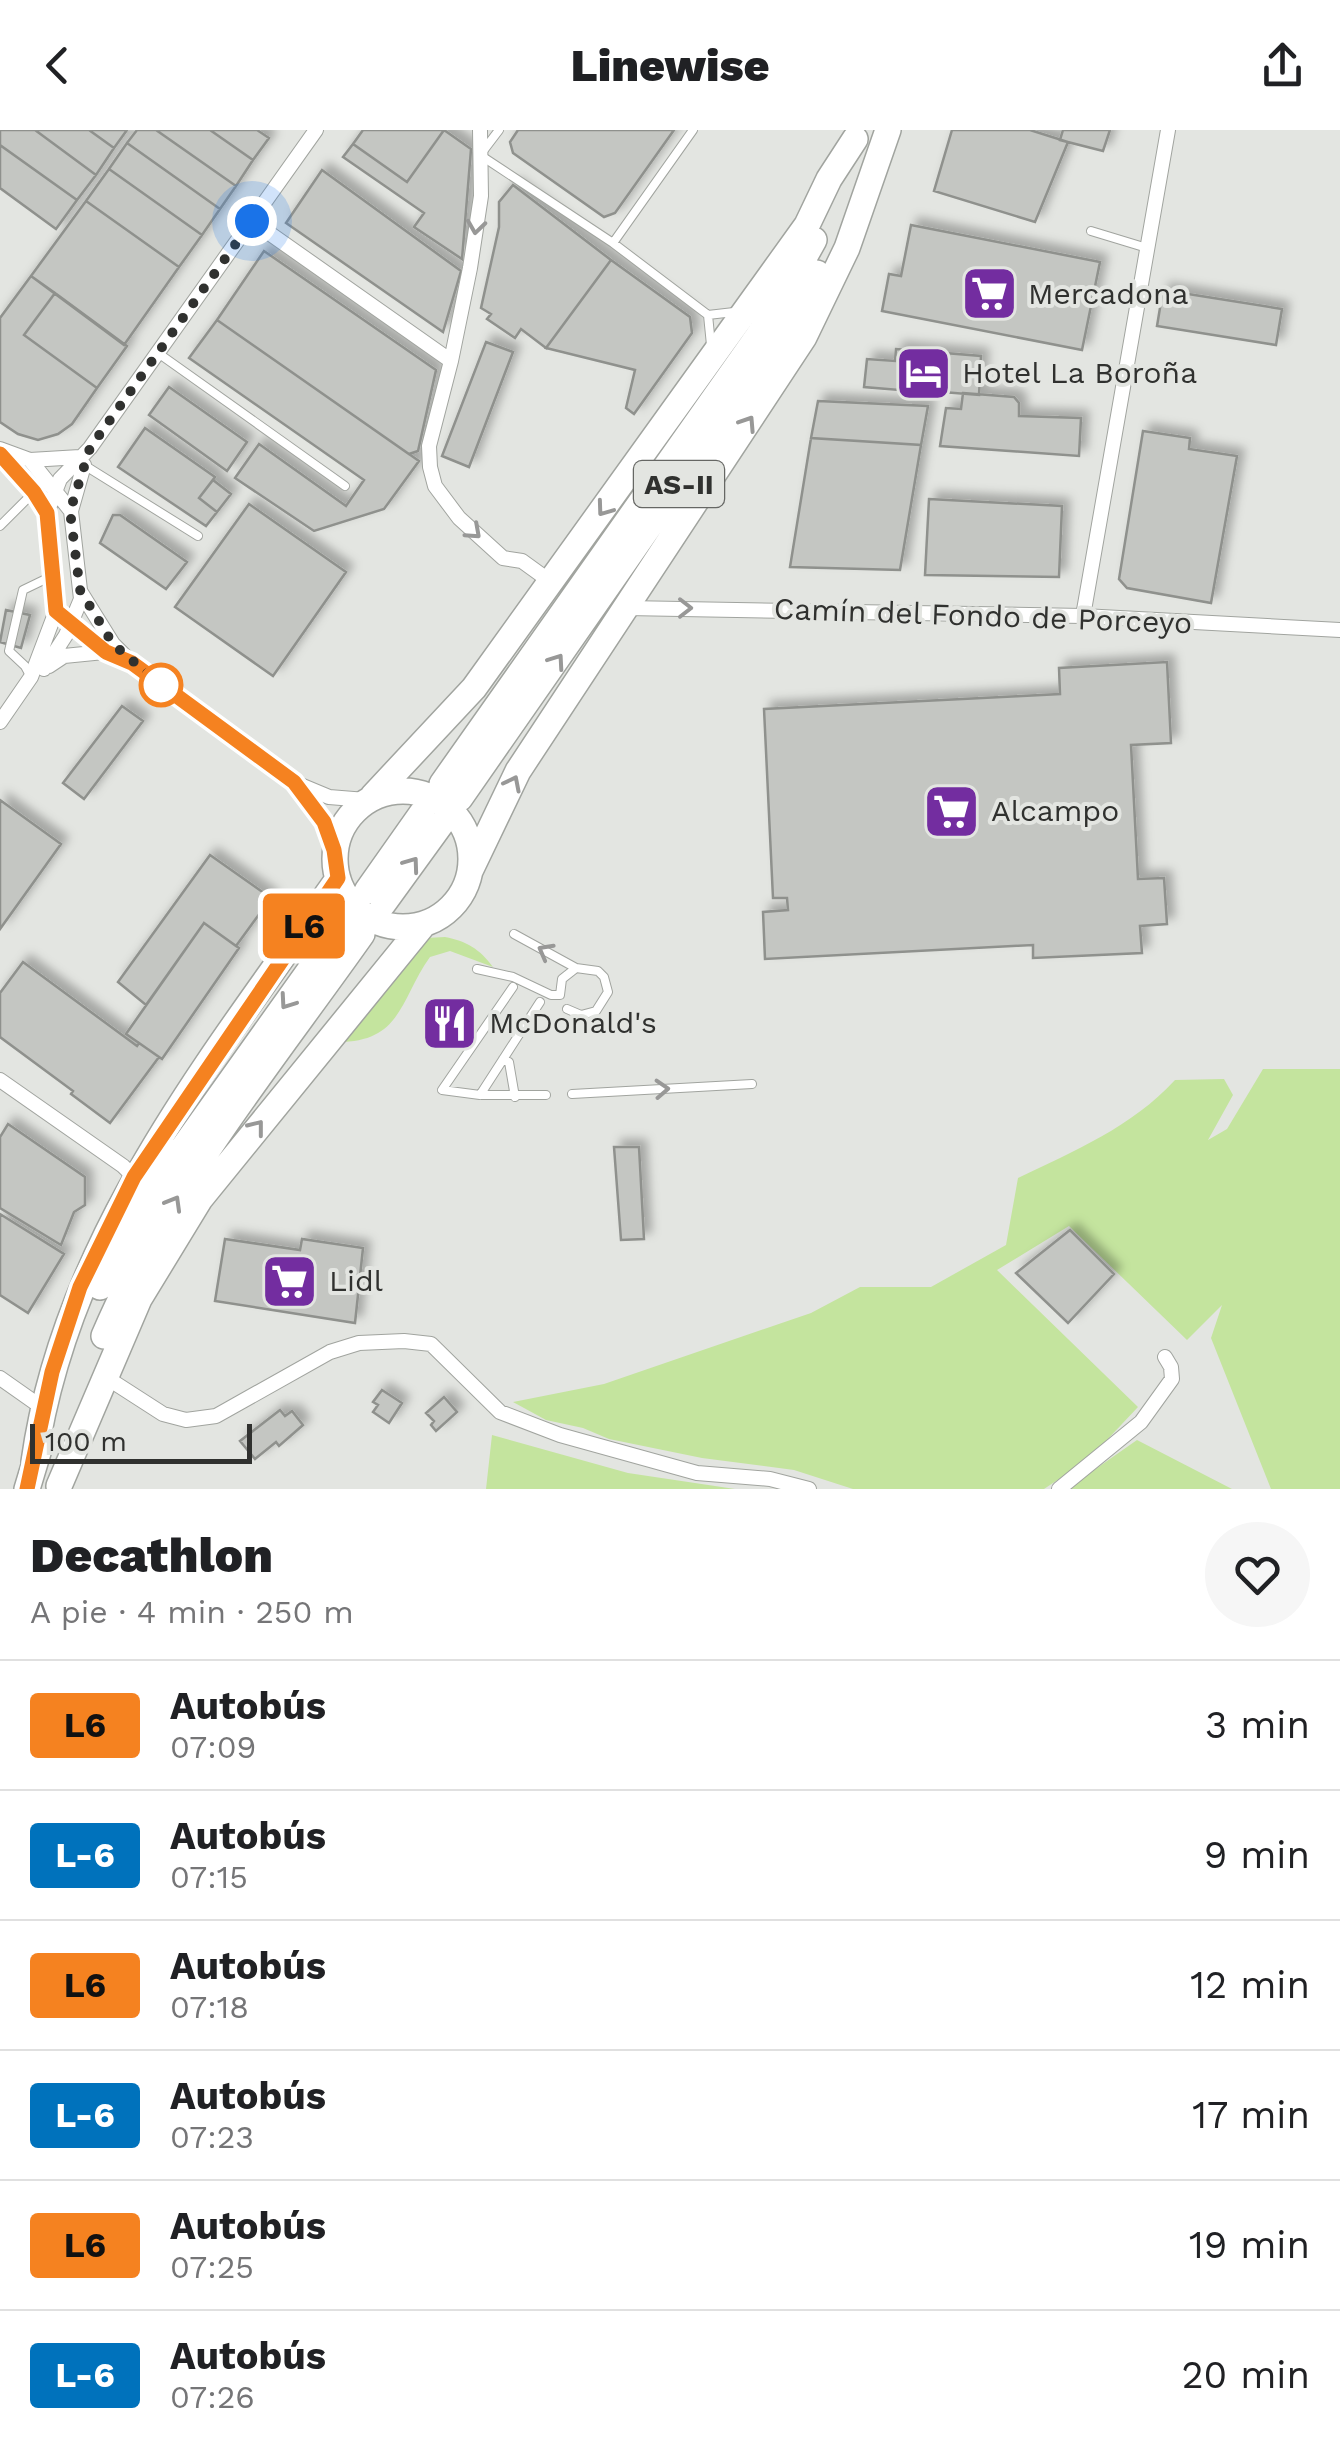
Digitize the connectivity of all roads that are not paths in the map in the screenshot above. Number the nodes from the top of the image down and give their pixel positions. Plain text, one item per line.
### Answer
1 (316, 130) edge
2 (480, 130) edge
3 (499, 130) edge
4 (693, 130) edge
5 (888, 130) edge
6 (1168, 130) edge
7 (856, 134) edge
8 (480, 155) junction
9 (879, 159) junction
10 (252, 221) junction
11 (1091, 231) dead end
12 (612, 243) junction
13 (1147, 248) junction
14 (751, 304) junction
15 (708, 315) junction
16 (158, 353) junction
17 (712, 358) junction
18 (451, 360) junction
19 (3, 456) edge
20 (85, 457) junction
21 (30, 460) junction
22 (345, 486) dead end
23 (56, 490) junction
24 (34, 492) junction
25 (70, 511) junction
26 (47, 513) junction
27 (0, 526) edge
28 (198, 536) dead end
29 (53, 576) junction
30 (551, 582) junction
31 (80, 590) junction
32 (626, 608) junction
33 (56, 611) junction
34 (1083, 616) junction
35 (70, 626) junction
36 (52, 628) junction
37 (1340, 630) edge
38 (109, 648) junction
39 (38, 673) junction
40 (0, 722) edge
41 (294, 782) junction
42 (370, 798) junction
43 (431, 818) dead end
44 (334, 850) junction
45 (470, 870) junction
46 (338, 878) junction
47 (375, 897) tunnel mouth
48 (424, 924) junction
49 (514, 934) dead end
50 (576, 968) junction
51 (477, 970) dead end
52 (513, 988) dead end
53 (540, 1002) dead end
54 (567, 1009) dead end
55 (504, 1059) junction
56 (0, 1080) edge
57 (752, 1084) dead end
58 (546, 1094) dead end
59 (572, 1094) dead end
60 (480, 1095) junction
61 (516, 1097) junction
62 (134, 1177) junction
63 (1165, 1357) dead end
64 (104, 1376) junction
65 (0, 1378) edge
66 (40, 1421) junction
67 (34, 1462) junction
68 (59, 1488) edge
69 (27, 1489) edge
70 (809, 1489) edge
71 (1060, 1489) edge

1 - 10 street
2 - 8 street
3 - 8 lane
4 - 12 lane
5 - 9 highway, AS-II
6 - 13 street
7 -> 9 highway, AS-II
7 - 14 highway
8 - 12 lane
8 -> 18 street
32 -> 9 highway
10 - 16 street
10 - 18 street
11 - 13 lane
12 - 15 lane
13 - 34 street
14 - 15 lane
14 - 17 highway
15 - 17 lane
16 - 20 street
16 - 22 lane
17 -> 30 highway
18 -> 30 street
19 - 21 street
19 - 23 street
19 - 24 street
20 - 21 street
20 - 23 street
20 - 25 street
20 - 28 lane
21 - 23 street
23 - 25 street
23 - 26 street
24 - 26 street
24 - 27 lane
25 - 31 street
26 - 29 street
29 - 33 street
29 - 39 lane
30 - 42 highway
31 - 35 street
31 - 38 street
32 -> 34 street, Camín del Fondo de Porceyo
45 -> 32 highway
33 - 35 street
33 - 36 street
34 - 37 street, Camín del Fondo de Porceyo
35 - 36 street
35 - 38 street
35 - 39 street
36 - 39 street
38 - 39 street
38 - 41 street
39 - 40 street
41 - 42 street
41 - 44 street
42 - 44 highway
42 - 45 highway
43 - 47 highway
44 - 46 highway
45 - 48 highway
46 - 48 highway
46 - 62 highway
64 -> 48 highway
50 -> 49 lane
50 - 51 lane
50 - 54 lane
52 - 60 lane
53 - 55 lane
55 - 60 lane
55 - 61 lane
56 - 62 street
59 -> 57 lane
58 - 61 lane
60 - 61 lane
62 - 66 highway
63 - 71 street
64 - 68 highway
64 - 70 street
65 - 66 street
66 - 67 highway
68 -> 67 highway
67 - 69 highway

